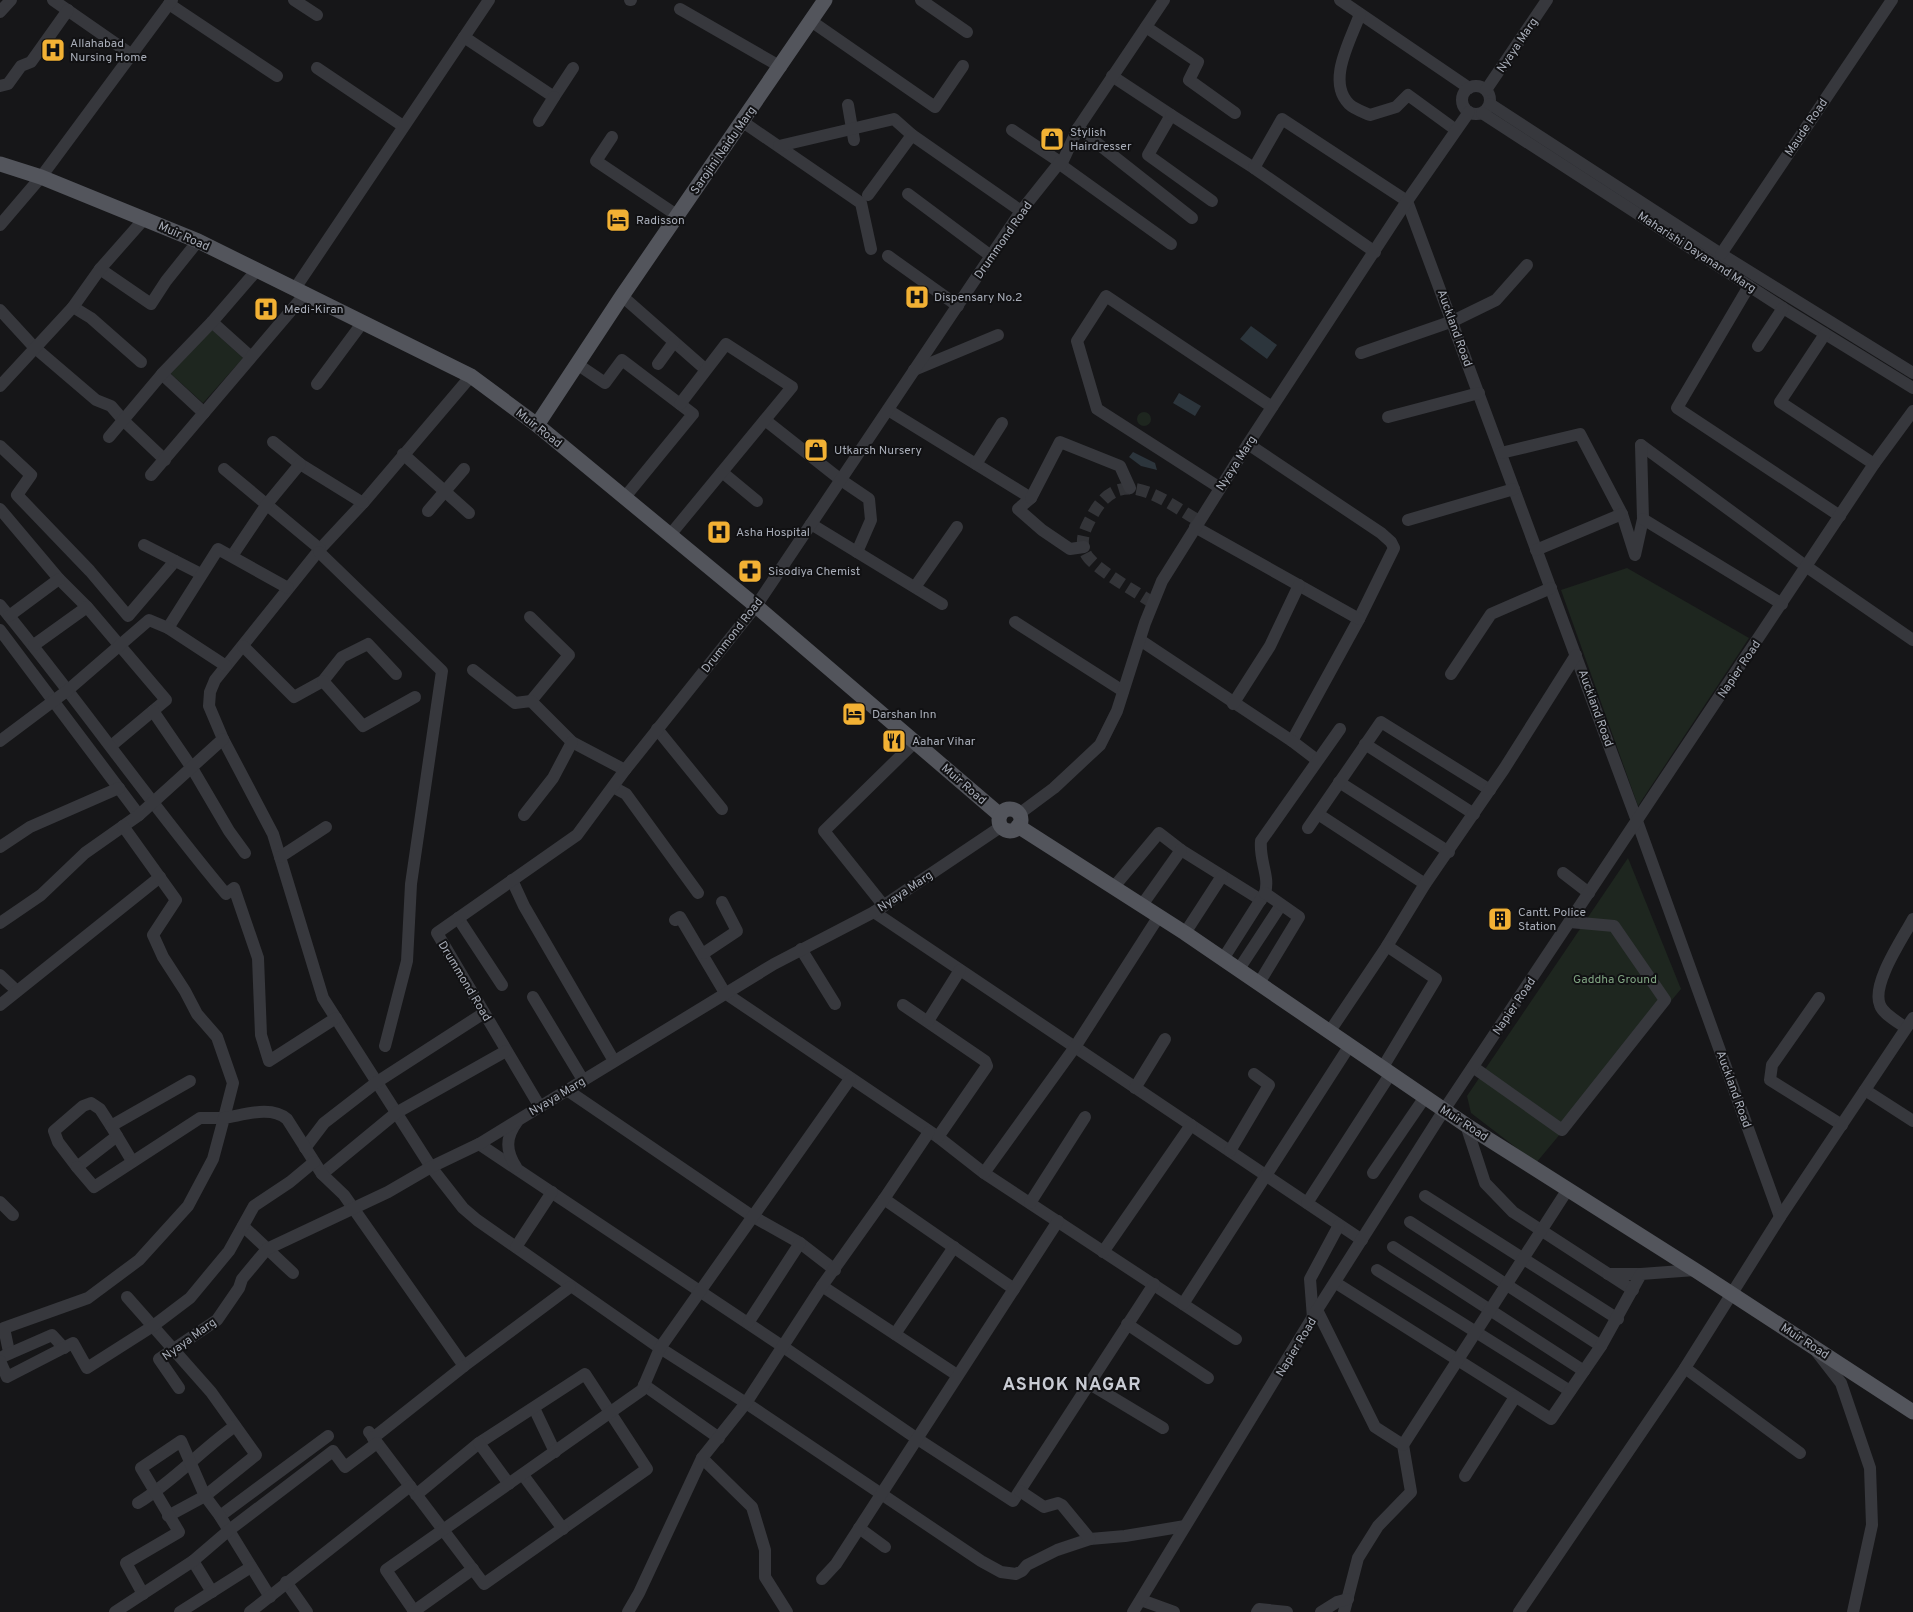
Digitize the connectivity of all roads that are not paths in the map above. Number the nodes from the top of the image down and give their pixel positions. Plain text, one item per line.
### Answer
1 (10, 0) edge
2 (53, 0) edge
3 (294, 0) edge
4 (489, 0) edge
5 (825, 0) edge
6 (922, 0) edge
7 (1164, 0) edge
8 (1340, 0) edge
9 (1547, 0) edge
10 (1892, 0) edge
11 (170, 2) edge
12 (680, 9) dead end
13 (68, 10) junction
14 (0, 12) edge
15 (1360, 14) junction
16 (317, 16) dead end
17 (811, 21) junction
18 (1146, 27) junction
19 (967, 32) dead end
20 (464, 37) junction
21 (132, 55) junction
22 (963, 66) dead end
23 (781, 67) junction
24 (317, 68) dead end
25 (573, 68) dead end
26 (277, 76) dead end
27 (1112, 76) junction
28 (0, 86) edge
29 (1469, 88) junction
30 (1486, 90) junction
31 (554, 96) junction
32 (848, 105) dead end
33 (1486, 108) junction
34 (1469, 112) junction
35 (1235, 113) dead end
36 (1171, 115) junction
37 (539, 121) dead end
38 (743, 122) junction
39 (403, 126) junction
40 (1078, 128) junction
41 (1012, 130) dead end
42 (1456, 130) junction
43 (853, 134) junction
44 (912, 135) junction
45 (612, 137) dead end
46 (779, 146) junction
47 (1061, 163) junction
48 (0, 164) edge
49 (1254, 168) junction
50 (41, 177) junction
51 (908, 194) dead end
52 (868, 195) dead end
53 (1212, 201) dead end
54 (1408, 201) junction
55 (1022, 211) junction
56 (678, 216) junction
57 (145, 218) junction
58 (1192, 218) dead end
59 (0, 225) edge
60 (198, 241) junction
61 (1171, 244) dead end
62 (870, 249) dead end
63 (1375, 252) junction
64 (1722, 254) junction
65 (888, 256) dead end
66 (991, 256) junction
67 (1526, 265) dead end
68 (100, 269) junction
69 (257, 270) junction
70 (1749, 286) junction
71 (301, 290) junction
72 (622, 296) junction
73 (958, 306) junction
74 (73, 307) junction
75 (1783, 308) junction
76 (0, 310) edge
77 (1452, 321) junction
78 (212, 322) junction
79 (363, 322) junction
80 (1825, 334) junction
81 (998, 335) dead end
82 (674, 342) junction
83 (1758, 346) dead end
84 (34, 347) junction
85 (1361, 353) dead end
86 (252, 357) junction
87 (141, 362) dead end
88 (577, 364) junction
89 (658, 364) dead end
90 (704, 369) junction
91 (914, 370) junction
92 (1913, 373) edge
93 (162, 374) junction
94 (471, 376) junction
95 (317, 384) dead end
96 (0, 386) edge
97 (1913, 388) edge
98 (1479, 393) junction
99 (680, 404) junction
100 (1272, 407) junction
101 (888, 410) junction
102 (1913, 411) edge
103 (204, 413) junction
104 (1388, 417) dead end
105 (765, 420) junction
106 (124, 421) junction
107 (1002, 423) dead end
108 (537, 425) junction
109 (109, 438) dead end
110 (273, 442) dead end
111 (1248, 444) junction
112 (0, 446) edge
113 (1501, 453) junction
114 (403, 454) junction
115 (165, 460) junction
116 (300, 464) junction
117 (976, 464) junction
118 (1874, 464) junction
119 (224, 469) dead end
120 (464, 469) dead end
121 (722, 472) junction
122 (151, 475) dead end
123 (841, 480) junction
124 (1130, 488) dead end
125 (1220, 488) junction
126 (1514, 489) junction
127 (445, 492) junction
128 (625, 497) junction
129 (1031, 498) junction
130 (757, 501) dead end
131 (363, 503) junction
132 (267, 504) junction
133 (0, 509) edge
134 (428, 511) dead end
135 (469, 513) dead end
136 (1622, 514) junction
137 (1840, 516) junction
138 (1643, 519) junction
139 (1408, 520) dead end
140 (811, 524) junction
141 (957, 527) dead end
142 (1195, 527) junction
143 (670, 535) junction
144 (144, 545) dead end
145 (1084, 547) dead end
146 (1536, 550) junction
147 (320, 551) junction
148 (857, 552) junction
149 (232, 556) junction
150 (175, 561) junction
151 (1806, 567) junction
152 (201, 574) junction
153 (59, 579) junction
154 (1299, 585) junction
155 (915, 587) junction
156 (288, 588) junction
157 (1551, 588) junction
158 (942, 604) dead end
159 (1782, 604) junction
160 (0, 605) edge
161 (756, 606) junction
162 (87, 607) junction
163 (9, 616) junction
164 (530, 617) dead end
165 (1359, 619) junction
166 (1014, 622) dead end
167 (168, 628) junction
168 (0, 630) edge
169 (1140, 640) junction
170 (1913, 640) edge
171 (34, 645) junction
172 (243, 646) junction
173 (120, 647) junction
174 (1576, 655) junction
175 (226, 666) junction
176 (473, 670) dead end
177 (396, 674) dead end
178 (1451, 674) dead end
179 (323, 681) junction
180 (68, 690) junction
181 (1123, 691) junction
182 (415, 697) dead end
183 (53, 700) junction
184 (531, 701) junction
185 (1233, 704) junction
186 (153, 711) junction
187 (657, 729) junction
188 (1340, 729) dead end
189 (2, 736) edge
190 (223, 739) junction
191 (916, 741) junction
192 (1292, 741) junction
193 (572, 742) junction
194 (1365, 744) junction
195 (111, 746) junction
196 (1317, 760) junction
197 (192, 768) junction
198 (625, 770) junction
199 (1339, 782) junction
200 (613, 787) junction
201 (119, 788) junction
202 (1490, 790) junction
203 (154, 801) junction
204 (722, 809) dead end
205 (524, 814) dead end
206 (1318, 814) junction
207 (1474, 814) junction
208 (139, 815) junction
209 (1019, 820) junction
210 (1637, 820) junction
211 (1001, 821) junction
212 (122, 826) junction
213 (326, 828) dead end
214 (1308, 828) dead end
215 (0, 847) edge
216 (1181, 850) junction
217 (1449, 852) junction
218 (245, 853) dead end
219 (280, 857) junction
220 (1563, 873) dead end
221 (1222, 876) junction
222 (160, 877) junction
223 (512, 880) junction
224 (1425, 884) junction
225 (1114, 888) junction
226 (698, 893) dead end
227 (1589, 893) junction
228 (1263, 897) junction
229 (722, 902) dead end
230 (1282, 904) junction
231 (1142, 905) junction
232 (879, 909) junction
233 (1159, 916) junction
234 (458, 918) junction
235 (1913, 918) edge
236 (675, 920) dead end
237 (1570, 922) junction
238 (0, 923) edge
239 (1185, 933) junction
240 (1387, 946) junction
241 (801, 950) junction
242 (704, 953) junction
243 (1223, 959) junction
244 (1239, 969) junction
245 (960, 970) junction
246 (0, 975) edge
247 (1259, 983) junction
248 (502, 985) dead end
249 (17, 991) junction
250 (726, 993) junction
251 (532, 998) dead end
252 (1819, 998) dead end
253 (835, 1004) dead end
254 (0, 1005) edge
255 (903, 1005) dead end
256 (484, 1013) junction
257 (336, 1018) junction
258 (928, 1021) junction
259 (1910, 1023) edge
260 (1330, 1031) junction
261 (1165, 1039) dead end
262 (1350, 1045) junction
263 (385, 1046) dead end
264 (1075, 1047) junction
265 (506, 1051) junction
266 (614, 1062) junction
267 (1473, 1067) junction
268 (1387, 1070) junction
269 (1254, 1074) dead end
270 (850, 1079) junction
271 (583, 1080) junction
272 (190, 1081) dead end
273 (377, 1082) junction
274 (1135, 1088) junction
275 (567, 1090) junction
276 (1865, 1090) junction
277 (1425, 1097) junction
278 (540, 1107) junction
279 (1444, 1110) junction
280 (396, 1113) junction
281 (1085, 1117) dead end
282 (224, 1118) junction
283 (518, 1120) junction
284 (1913, 1122) edge
285 (1191, 1125) junction
286 (1466, 1125) junction
287 (1842, 1125) junction
288 (114, 1131) junction
289 (934, 1134) junction
290 (479, 1144) junction
291 (305, 1148) junction
292 (1230, 1151) junction
293 (132, 1161) junction
294 (314, 1162) junction
295 (431, 1167) junction
296 (77, 1168) junction
297 (518, 1169) junction
298 (984, 1173) junction
299 (1373, 1173) dead end
300 (322, 1174) junction
301 (1265, 1174) junction
302 (1568, 1189) junction
303 (552, 1192) junction
304 (1425, 1196) dead end
305 (884, 1200) junction
306 (0, 1202) edge
307 (1307, 1203) junction
308 (1030, 1204) junction
309 (352, 1209) junction
310 (13, 1215) dead end
311 (752, 1216) junction
312 (1780, 1216) junction
313 (1058, 1221) junction
314 (1410, 1222) dead end
315 (1339, 1224) junction
316 (243, 1226) junction
317 (1542, 1232) junction
318 (1362, 1240) junction
319 (800, 1243) junction
320 (516, 1247) junction
321 (954, 1247) junction
322 (1394, 1247) dead end
323 (267, 1249) junction
324 (1103, 1252) junction
325 (1523, 1260) junction
326 (835, 1270) junction
327 (1377, 1270) dead end
328 (1695, 1270) junction
329 (293, 1273) dead end
330 (1608, 1274) junction
331 (1642, 1274) junction
332 (1336, 1283) junction
333 (1506, 1283) junction
334 (1154, 1284) junction
335 (822, 1286) junction
336 (570, 1287) junction
337 (1014, 1289) junction
338 (1633, 1290) junction
339 (701, 1292) junction
340 (1734, 1295) junction
341 (127, 1297) dead end
342 (1182, 1304) junction
343 (1490, 1309) junction
344 (1315, 1314) junction
345 (1618, 1319) junction
346 (748, 1324) junction
347 (1127, 1324) junction
348 (153, 1326) junction
349 (1476, 1332) junction
350 (895, 1334) junction
351 (1236, 1339) dead end
352 (782, 1346) junction
353 (1601, 1346) junction
354 (1813, 1346) junction
355 (64, 1348) junction
356 (660, 1348) junction
357 (175, 1349) junction
358 (3, 1357) edge
359 (1458, 1360) junction
360 (464, 1366) junction
361 (1686, 1368) junction
362 (1584, 1371) junction
363 (957, 1375) junction
364 (4, 1377) edge
365 (1208, 1378) dead end
366 (1090, 1384) junction
367 (644, 1385) junction
368 (179, 1388) dead end
369 (1570, 1391) junction
370 (1515, 1397) junction
371 (746, 1403) junction
372 (534, 1408) junction
373 (1913, 1412) edge
374 (609, 1414) junction
375 (235, 1426) junction
376 (1163, 1428) dead end
377 (328, 1436) dead end
378 (373, 1437) junction
379 (719, 1438) junction
380 (916, 1438) junction
381 (479, 1444) junction
382 (1403, 1445) junction
383 (555, 1452) junction
384 (1800, 1453) dead end
385 (702, 1458) junction
386 (191, 1463) junction
387 (523, 1474) junction
388 (1465, 1476) dead end
389 (509, 1484) junction
390 (413, 1490) junction
391 (1020, 1491) junction
392 (155, 1493) junction
393 (881, 1494) junction
394 (205, 1496) junction
395 (138, 1503) dead end
396 (168, 1516) junction
397 (220, 1516) junction
398 (1186, 1526) junction
399 (859, 1528) junction
400 (563, 1529) junction
401 (228, 1531) junction
402 (443, 1531) junction
403 (1090, 1539) junction
404 (885, 1547) dead end
405 (193, 1561) junction
406 (251, 1566) junction
407 (473, 1569) junction
408 (822, 1579) dead end
409 (286, 1582) junction
410 (212, 1592) junction
411 (143, 1594) junction
412 (270, 1596) junction
413 (1348, 1599) junction
414 (1141, 1600) junction
415 (116, 1612) edge
416 (180, 1612) edge
417 (250, 1612) edge
418 (307, 1612) edge
419 (413, 1612) edge
420 (628, 1612) edge
421 (787, 1612) edge
422 (1133, 1612) edge
423 (1174, 1612) edge
424 (1257, 1612) edge
425 (1287, 1612) edge
426 (1320, 1612) edge
427 (1344, 1612) edge
428 (1519, 1612) edge
429 (1854, 1612) edge

1 - 14 street
2 - 13 street
3 - 16 street
4 - 20 street
5 - 17 main road, Sarojini Naidu Marg
6 - 19 street
7 - 18 street, Drummond Road
8 - 15 street
9 - 30 street, Nyaya Marg
10 - 64 street, Maude Road
11 - 21 street
11 - 26 street
12 - 23 street
13 - 21 street
13 - 28 street
15 - 29 street
15 - 42 street
17 - 22 street
17 - 23 main road, Sarojini Naidu Marg
18 - 27 street, Drummond Road
18 - 35 street
20 - 31 street
20 - 39 street
21 - 50 street
23 - 38 main road, Sarojini Naidu Marg
24 - 39 street
25 - 31 street
27 - 36 street
27 - 40 street, Drummond Road
29 - 30 street
29 - 34 street
30 - 33 street
31 - 37 street
32 - 43 street
33 - 34 street
33 - 64 street, Maharishi Dayanand Marg
33 - 70 street, Maharishi Dayanand Marg
34 - 42 street, Nyaya Marg
36 - 49 street
36 - 53 street
38 - 46 street
38 - 56 main road, Sarojini Naidu Marg
39 - 71 street
40 - 47 street, Drummond Road
40 - 58 street
41 - 47 street
42 - 54 street, Nyaya Marg
43 - 44 street
43 - 46 street
44 - 52 street
44 - 55 street
45 - 56 street
46 - 62 street
47 - 55 street, Drummond Road
47 - 61 street
48 - 50 main road, Muir Road
49 - 54 street
49 - 63 street
50 - 57 main road, Muir Road
50 - 59 street
51 - 66 street
54 - 63 street, Nyaya Marg
54 - 77 street, Auckland Road
55 - 66 street, Drummond Road
56 - 72 main road, Sarojini Naidu Marg
57 - 60 main road, Muir Road
57 - 68 street
60 - 68 street
60 - 69 main road, Muir Road
63 - 100 street, Nyaya Marg
64 - 92 street, Maharishi Dayanand Marg
65 - 73 street
66 - 73 street, Drummond Road
67 - 77 street
68 - 74 street
69 - 71 main road, Muir Road
69 - 78 street
70 - 75 street, Maharishi Dayanand Marg
70 - 137 street
71 - 79 main road, Muir Road
71 - 86 street
72 - 82 street
72 - 88 main road, Sarojini Naidu Marg
73 - 91 street, Drummond Road
74 - 84 street
74 - 87 street
75 - 80 street, Maharishi Dayanand Marg
75 - 83 street
76 - 84 street
77 - 85 street
77 - 98 street, Auckland Road
78 - 86 street
78 - 93 street
79 - 94 main road, Muir Road
79 - 95 street
80 - 97 street, Maharishi Dayanand Marg
80 - 118 street
81 - 91 street
82 - 89 street
82 - 90 street
84 - 96 street
84 - 106 street
86 - 103 street
88 - 99 street
88 - 108 main road, Sarojini Naidu Marg
90 - 99 street
90 - 105 street
91 - 101 street, Drummond Road
93 - 103 street
93 - 106 street
94 - 108 main road, Muir Road
94 - 114 street
98 - 104 street
98 - 113 street, Auckland Road
99 - 128 street
100 - 111 street, Nyaya Marg
100 - 125 street
101 - 117 street
101 - 123 street, Drummond Road
102 - 118 street, Napier Road
103 - 115 street
105 - 121 street
105 - 123 street
106 - 109 street
106 - 115 street
107 - 117 street
108 - 128 main road, Muir Road
110 - 116 street
111 - 125 street, Nyaya Marg
111 - 165 street
112 - 150 street
113 - 126 street, Auckland Road
113 - 136 street
114 - 127 street
114 - 131 street
115 - 122 street
116 - 131 street
116 - 132 street
117 - 129 street
118 - 137 street, Napier Road
119 - 132 street
120 - 127 street
121 - 130 street
121 - 143 street
123 - 140 street, Drummond Road
123 - 148 street
124 - 129 street
125 - 142 street, Nyaya Marg
126 - 139 street
126 - 146 street, Auckland Road
127 - 134 street
127 - 135 street
128 - 143 main road, Muir Road
129 - 145 street
131 - 147 street
132 - 147 street
132 - 149 street
133 - 153 street
136 - 138 street
136 - 146 street
137 - 151 street, Napier Road
138 - 151 street
138 - 159 street
140 - 148 street
140 - 161 street, Drummond Road
141 - 155 street
142 - 154 street
142 - 169 street, Nyaya Marg
143 - 161 main road, Muir Road
144 - 150 street
146 - 157 street, Auckland Road
147 - 156 street
147 - 263 street
148 - 155 street
149 - 152 street
149 - 156 street
150 - 152 street
151 - 159 street, Napier Road
151 - 170 street
152 - 167 street
153 - 162 street
153 - 163 street
154 - 165 street
154 - 185 street
155 - 158 street
156 - 172 street
157 - 174 street, Auckland Road
157 - 178 street
159 - 210 street, Napier Road
160 - 163 street
161 - 187 street, Drummond Road
161 - 191 main road, Muir Road
162 - 171 street
162 - 173 street
163 - 171 street
164 - 184 street
165 - 192 street
166 - 181 street
167 - 173 street
167 - 175 street
168 - 183 street
169 - 181 street, Nyaya Marg
169 - 185 street
171 - 180 street
172 - 175 street
172 - 179 street
173 - 180 street
173 - 186 street
174 - 202 street
174 - 210 street, Auckland Road
175 - 190 street
176 - 184 street
177 - 179 street
179 - 182 street
180 - 183 street
180 - 195 street
181 - 209 street, Nyaya Marg
183 - 189 street
183 - 201 street
184 - 193 street
185 - 192 street
186 - 195 street
186 - 197 street
187 - 198 street, Drummond Road
187 - 204 street
188 - 196 street
190 - 197 street
190 - 219 street
191 - 211 main road, Muir Road
191 - 232 street
192 - 196 street
193 - 198 street
193 - 205 street
194 - 199 street
194 - 202 street
194 - 207 street
195 - 203 street
196 - 228 street
197 - 203 street
197 - 218 street
198 - 200 street, Drummond Road
199 - 206 street
199 - 217 street
200 - 223 street, Drummond Road
200 - 226 street
201 - 208 street
201 - 215 street
202 - 207 street
203 - 208 street
203 - 257 street
206 - 214 street
206 - 224 street
207 - 217 street
208 - 212 street
209 - 211 main road
209 - 225 main road, Muir Road
210 - 227 street, Napier Road
210 - 312 street, Auckland Road
211 - 232 street, Nyaya Marg
212 - 222 street
212 - 238 street
213 - 219 street
216 - 221 street
216 - 225 street
216 - 231 street
217 - 224 street
219 - 257 street
220 - 227 street
221 - 228 street
221 - 239 street
222 - 249 street
222 - 282 street
223 - 234 street, Drummond Road
223 - 266 street
224 - 240 street
225 - 231 main road, Muir Road
227 - 237 street, Napier Road
228 - 230 street
228 - 243 street
229 - 242 street
230 - 244 street
230 - 247 street
231 - 233 main road, Muir Road
232 - 241 street, Nyaya Marg
232 - 245 street
233 - 239 main road, Muir Road
233 - 264 street
234 - 248 street
234 - 256 street, Drummond Road
235 - 259 street
236 - 242 street
237 - 267 street, Napier Road
237 - 267 street
239 - 243 main road, Muir Road
240 - 260 street
240 - 268 street
241 - 250 street, Nyaya Marg
241 - 253 street
242 - 250 street
243 - 244 main road, Muir Road
244 - 247 main road, Muir Road
245 - 258 street
245 - 264 street
246 - 249 street
247 - 260 main road, Muir Road
249 - 254 street
250 - 266 street, Nyaya Marg
250 - 270 street
251 - 271 street
252 - 287 street
255 - 258 street
256 - 265 street, Drummond Road
256 - 273 street
257 - 273 street
258 - 289 street
259 - 276 street
260 - 262 main road, Muir Road
261 - 274 street
262 - 268 main road, Muir Road
262 - 301 street
264 - 274 street
264 - 298 street
265 - 278 street, Drummond Road
265 - 280 street
266 - 271 street, Nyaya Marg
267 - 279 street, Napier Road
268 - 277 main road, Muir Road
268 - 307 street
269 - 292 street
270 - 289 street
270 - 311 street
271 - 275 street, Nyaya Marg
272 - 288 street
273 - 280 street
273 - 291 street
274 - 285 street
275 - 278 street, Nyaya Marg
275 - 311 street
276 - 284 street
276 - 287 street
277 - 279 main road, Muir Road
277 - 299 street
278 - 283 street, Nyaya Marg
279 - 286 main road, Muir Road
279 - 318 street, Napier Road
280 - 295 street
280 - 300 street
281 - 308 street
282 - 291 street
282 - 293 street
282 - 358 street
283 - 290 street, Nyaya Marg
283 - 297 street
285 - 292 street
285 - 324 street
286 - 302 main road, Muir Road
286 - 317 street
287 - 312 street
288 - 293 street
288 - 296 street
288 - 296 street
289 - 298 street
289 - 305 street
290 - 295 street, Nyaya Marg
290 - 297 street
291 - 294 street
292 - 301 street
293 - 296 street
294 - 300 street
294 - 316 street
295 - 309 street, Nyaya Marg
295 - 320 street
297 - 303 street
298 - 308 street
300 - 309 street
301 - 307 street
301 - 342 street
302 - 317 street
302 - 328 main road, Muir Road
303 - 320 street
303 - 339 street
304 - 325 street
305 - 321 street
305 - 326 street
306 - 310 street
307 - 315 street
308 - 313 street
309 - 323 street, Nyaya Marg
309 - 360 street
311 - 319 street
311 - 339 street
312 - 340 street
313 - 324 street
313 - 337 street
314 - 333 street
315 - 318 street
315 - 344 street
316 - 323 street
316 - 348 street
317 - 325 street
317 - 330 street
318 - 332 street, Napier Road
319 - 326 street
319 - 346 street
320 - 336 street
321 - 337 street
321 - 350 street
322 - 343 street
323 - 329 street
323 - 357 street, Nyaya Marg
324 - 334 street
325 - 333 street
325 - 345 street
326 - 335 street
327 - 349 street
328 - 331 street
328 - 340 main road, Muir Road
330 - 331 street
330 - 338 street
331 - 338 street
332 - 344 street, Napier Road
332 - 359 street
333 - 343 street
333 - 353 street
334 - 342 street
334 - 347 street
335 - 350 street
335 - 352 street
336 - 356 street
336 - 360 street
337 - 363 street
338 - 345 street
339 - 346 street
339 - 356 street
340 - 354 main road, Muir Road
340 - 361 street
341 - 348 street
342 - 351 street
343 - 349 street
343 - 362 street
344 - 382 street
344 - 398 street, Napier Road
345 - 353 street
346 - 352 street
347 - 365 street
347 - 366 street
348 - 355 street
348 - 357 street
349 - 359 street
349 - 369 street
350 - 363 street
352 - 371 street
352 - 380 street
353 - 362 street
354 - 373 main road, Muir Road
354 - 429 street
355 - 358 street
355 - 364 street
356 - 367 street
356 - 371 street
357 - 368 street, Nyaya Marg
357 - 375 street
358 - 364 street
359 - 370 street
359 - 382 street
360 - 378 street
361 - 384 street
361 - 428 street
362 - 369 street
363 - 380 street
366 - 376 street
366 - 391 street
367 - 374 street
367 - 379 street
369 - 370 street
370 - 388 street
371 - 379 street
371 - 393 street
372 - 374 street
372 - 381 street
372 - 383 street
374 - 383 street
374 - 400 street
375 - 386 street
375 - 394 street
377 - 397 street
378 - 390 street
378 - 401 street
379 - 385 street
380 - 391 street
380 - 393 street
381 - 389 street
381 - 390 street
382 - 413 street
383 - 387 street
385 - 420 street
385 - 421 street
386 - 392 street
386 - 392 street
386 - 394 street
387 - 389 street
387 - 400 street
389 - 402 street
390 - 402 street
390 - 409 street
391 - 403 street
392 - 395 street
392 - 396 street
393 - 399 street
393 - 403 street
394 - 396 street
394 - 397 street
396 - 411 street
397 - 401 street
398 - 403 street
398 - 414 street, Napier Road
399 - 404 street
399 - 408 street
400 - 407 street
401 - 405 street
401 - 406 street
402 - 407 street
402 - 419 street
405 - 410 street
405 - 411 street
406 - 410 street
406 - 412 street
407 - 419 street
409 - 412 street
409 - 418 street
410 - 416 street
411 - 415 street
412 - 417 street
413 - 426 street
413 - 427 street
414 - 422 street, Napier Road
414 - 423 street
424 - 425 street

